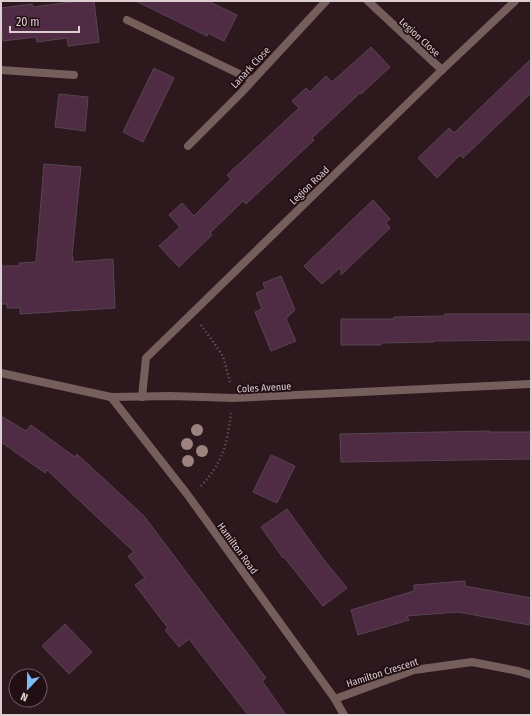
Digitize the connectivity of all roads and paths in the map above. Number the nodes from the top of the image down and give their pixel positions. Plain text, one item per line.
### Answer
1 (326, 1) edge
2 (368, 1) edge
3 (515, 1) edge
4 (127, 20) dead end
5 (1, 70) edge
6 (442, 70) junction
7 (74, 75) dead end
8 (252, 80) junction
9 (188, 146) dead end
10 (1, 373) edge
11 (531, 384) edge
12 (111, 397) junction
13 (142, 397) junction
14 (531, 675) edge
15 (335, 699) junction
16 (344, 715) edge

1 - 8 street, Lanark Close
2 - 6 street, Legion Close
3 - 6 street, Legion Road
4 - 8 street
5 - 7 street
6 - 13 street, Legion Road
8 - 9 street, Lanark Close
10 - 12 street, Coles Avenue
11 - 13 street, Coles Avenue
12 - 13 street, Coles Avenue
12 - 15 street, Hamilton Road
14 - 15 street, Hamilton Crescent
15 - 16 street, Hamilton Road

